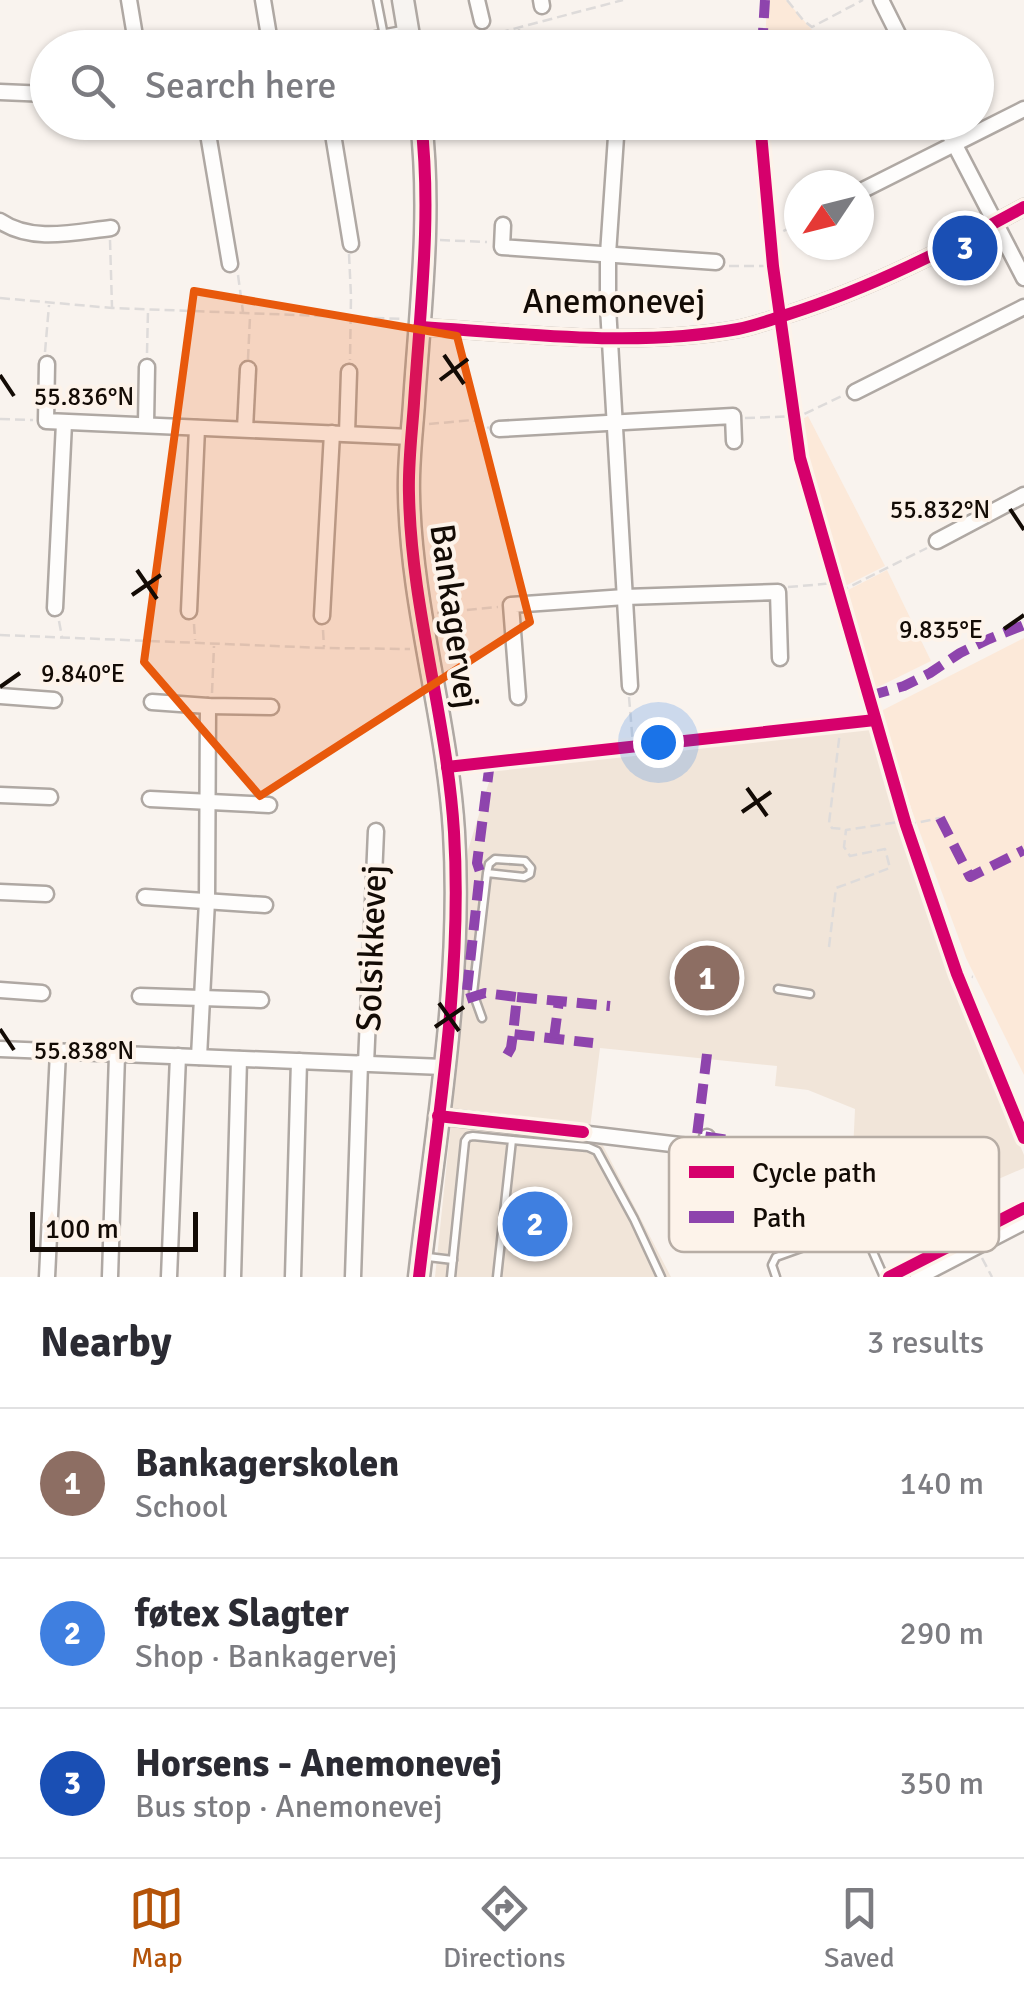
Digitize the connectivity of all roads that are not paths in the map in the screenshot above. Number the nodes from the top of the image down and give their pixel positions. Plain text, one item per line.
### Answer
1 (129, 0) edge
2 (263, 0) edge
3 (377, 0) edge
4 (403, 0) edge
5 (477, 0) edge
6 (881, 0) edge
7 (482, 21) dead end
8 (134, 30) edge
9 (268, 30) edge
10 (383, 30) edge
11 (408, 30) edge
12 (896, 30) edge
13 (0, 92) edge
14 (30, 93) edge
15 (1024, 110) edge
16 (994, 125) edge
17 (209, 140) edge
18 (334, 140) edge
19 (422, 140) edge
20 (616, 140) edge
21 (952, 140) edge
22 (964, 140) edge
23 (954, 145) junction
24 (874, 185) edge
25 (1024, 207) edge
26 (0, 221) edge
27 (995, 222) junction
28 (503, 225) dead end
29 (111, 228) road end
30 (351, 244) road end
31 (608, 254) junction
32 (716, 262) road end
33 (230, 264) road end
34 (1024, 278) edge
35 (1024, 307) edge
36 (419, 324) junction
37 (610, 339) junction
38 (47, 364) road end
39 (147, 366) road end
40 (248, 370) road end
41 (350, 372) road end
42 (855, 392) road end
43 (64, 422) junction
44 (615, 423) junction
45 (146, 424) junction
46 (197, 428) junction
47 (245, 429) junction
48 (499, 429) road end
49 (412, 430) junction
50 (339, 433) junction
51 (734, 441) dead end
52 (1024, 495) edge
53 (937, 540) road end
54 (625, 597) junction
55 (55, 608) road end
56 (189, 611) road end
57 (322, 616) road end
58 (780, 658) dead end
59 (630, 686) road end
60 (0, 696) edge
61 (518, 697) dead end
62 (54, 700) dead end
63 (152, 702) dead end
64 (208, 706) junction
65 (271, 707) dead end
66 (0, 795) edge
67 (50, 796) dead end
68 (150, 799) dead end
69 (209, 802) junction
70 (269, 804) dead end
71 (376, 832) dead end
72 (488, 873) junction
73 (0, 892) edge
74 (46, 894) dead end
75 (145, 898) dead end
76 (207, 901) junction
77 (265, 905) dead end
78 (778, 989) dead end
79 (0, 990) edge
80 (42, 993) dead end
81 (810, 994) dead end
82 (140, 996) dead end
83 (201, 1000) junction
84 (261, 1000) dead end
85 (482, 1018) dead end
86 (0, 1049) edge
87 (58, 1052) junction
88 (117, 1055) junction
89 (178, 1056) junction
90 (199, 1057) junction
91 (238, 1058) junction
92 (300, 1061) junction
93 (363, 1064) junction
94 (443, 1067) junction
95 (438, 1116) junction
96 (512, 1140) junction
97 (669, 1144) edge
98 (1024, 1222) edge
99 (999, 1235) edge
100 (792, 1252) edge
101 (873, 1252) edge
102 (966, 1252) edge
103 (453, 1260) junction
104 (420, 1266) edge
105 (47, 1277) edge
106 (110, 1277) edge
107 (169, 1277) edge
108 (234, 1277) edge
109 (292, 1277) edge
110 (352, 1277) edge
111 (451, 1277) edge
112 (497, 1277) edge
113 (661, 1277) edge
114 (776, 1277) edge
115 (884, 1277) edge
116 (918, 1277) edge

1 - 8 street
2 - 9 street
3 - 10 lane
4 - 11 street
5 - 7 street
6 - 12 street
13 - 14 street
15 - 16 street
17 - 33 street
18 - 30 street
19 - 36 street, Bankagervej
20 - 31 street, Anemonevej
21 - 23 street
22 - 23 street
23 - 24 street
23 - 27 street
25 - 27 street, Anemonevej
26 - 29 street
27 - 34 street
27 - 37 street, Anemonevej
28 - 31 street, Anemonevej
31 - 32 street, Anemonevej
31 - 37 street, Anemonevej
35 - 42 street
36 - 37 street, Anemonevej
36 - 49 street, Bankagervej
37 - 44 street, Anemonevej
38 - 43 street
39 - 45 street
40 - 47 street
41 - 50 street
43 - 45 street
43 - 55 street
44 - 48 street
44 - 51 street
44 - 54 street, Anemonevej
45 - 46 street
46 - 47 street
46 - 56 street
47 - 50 street
49 - 50 street
49 - 94 street, Bankagervej
50 - 57 street
52 - 53 street
54 - 58 street
54 - 59 street, Anemonevej
54 - 61 street
60 - 62 street
63 - 64 street
64 - 65 street
64 - 69 street
66 - 67 street
68 - 69 street
69 - 70 street
69 - 76 street
71 - 93 street, Solsikkevej
72 - 72 lane
72 - 85 lane
73 - 74 street
75 - 76 street
76 - 77 street
76 - 83 street
78 - 81 lane
79 - 80 street
82 - 83 street
83 - 84 street
83 - 90 street
86 - 87 street, Solsikkevej
87 - 88 street, Solsikkevej
87 - 105 street
88 - 89 street, Solsikkevej
88 - 106 street
89 - 90 street, Solsikkevej
89 - 107 street
90 - 91 street, Solsikkevej
91 - 92 street, Solsikkevej
91 - 108 street
92 - 93 street, Solsikkevej
92 - 109 street
93 - 94 street, Solsikkevej
93 - 110 street, Solsikkevej
94 - 95 street, Bankagervej
95 - 97 street
95 - 104 street, Bankagervej
96 - 103 lane
96 - 112 lane
96 - 113 lane
98 - 99 street
100 - 114 lane
101 - 115 lane
102 - 116 street
103 - 104 lane
103 - 111 lane

